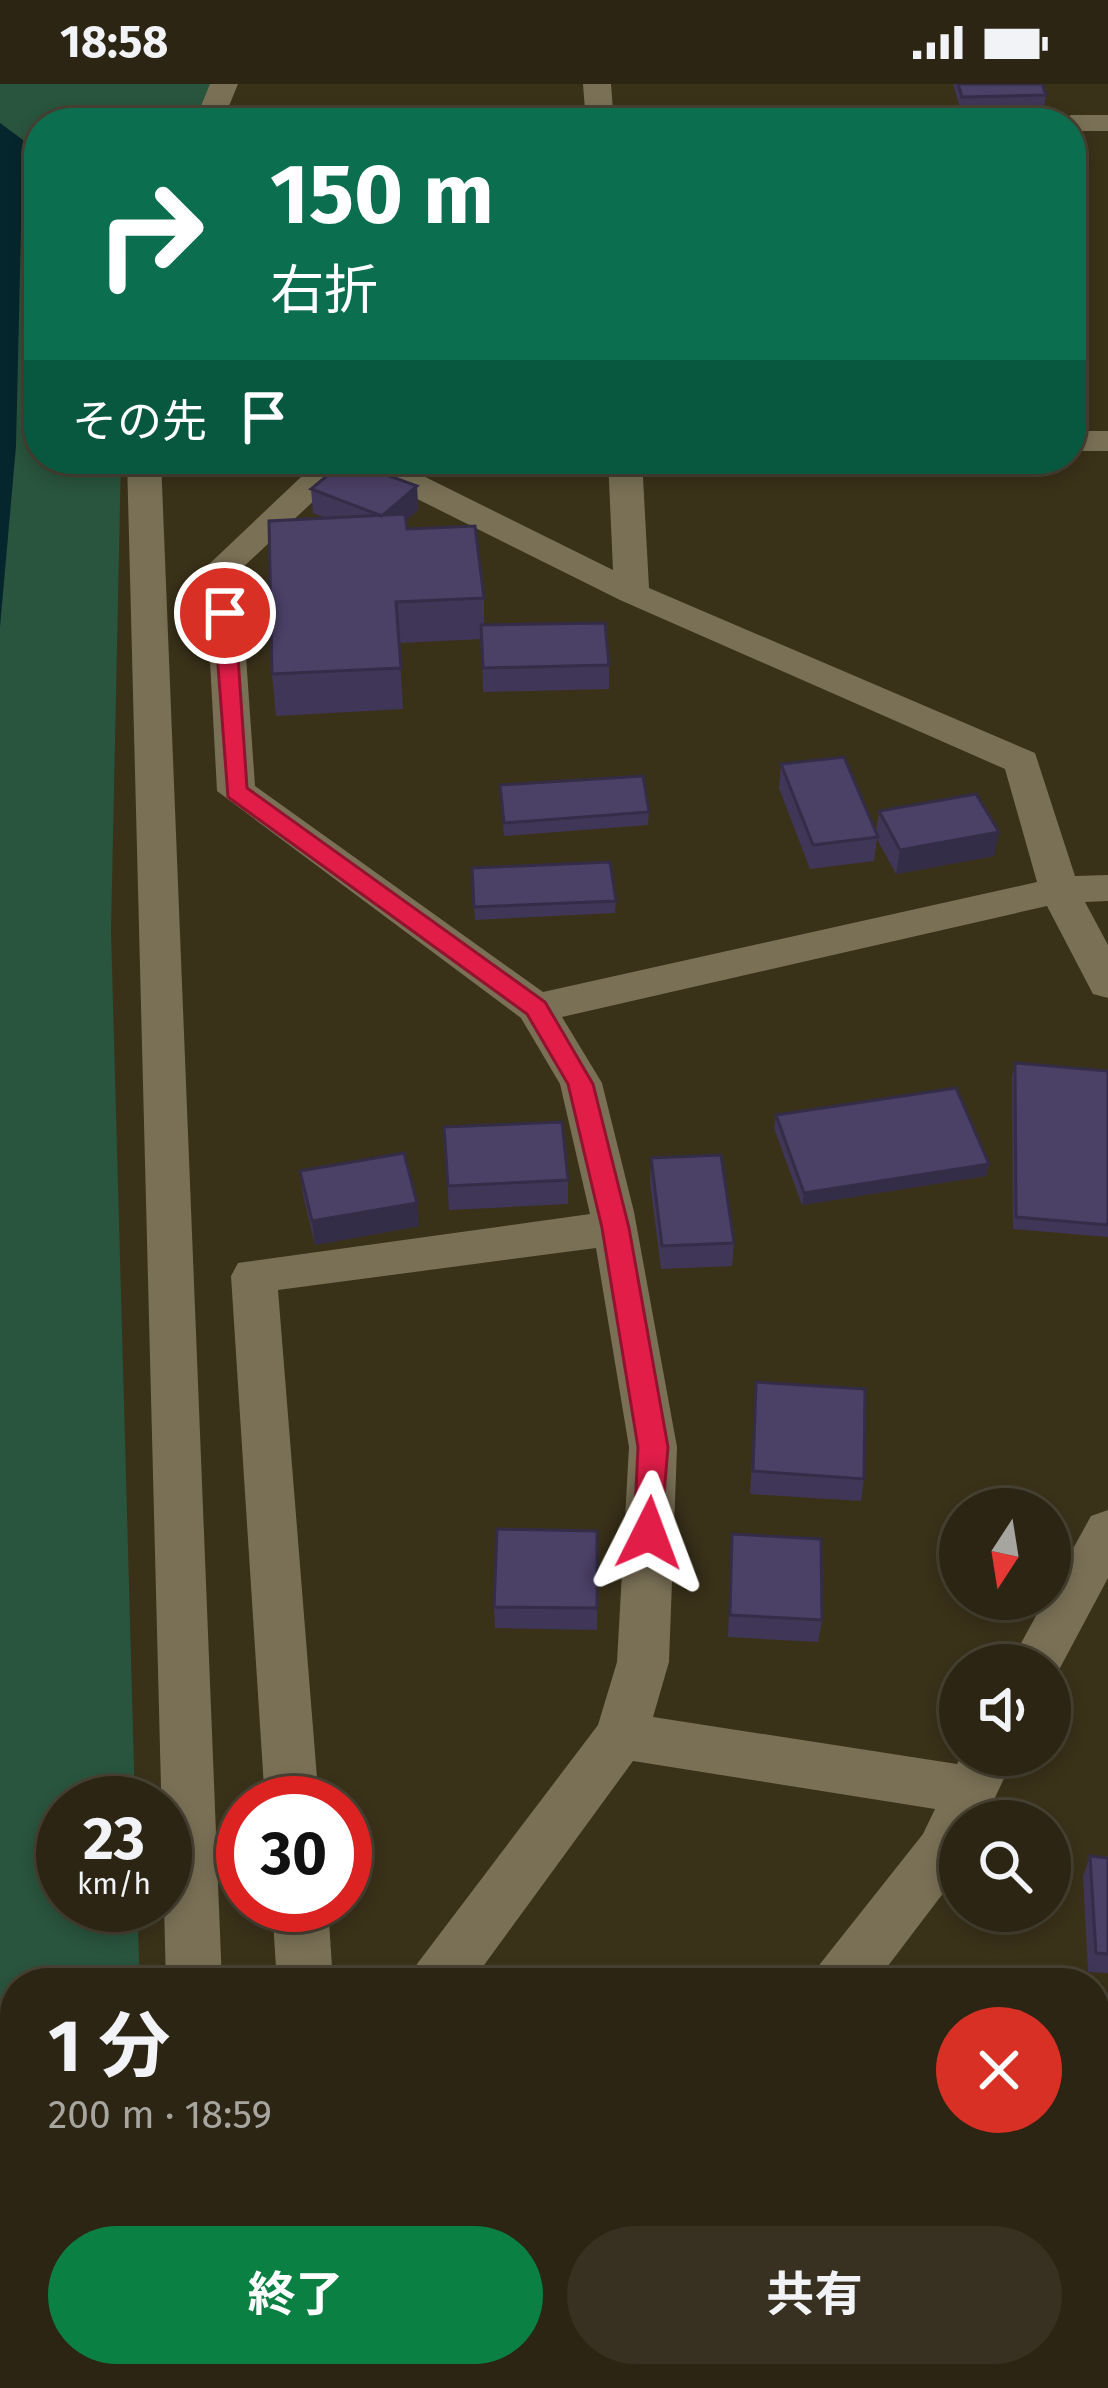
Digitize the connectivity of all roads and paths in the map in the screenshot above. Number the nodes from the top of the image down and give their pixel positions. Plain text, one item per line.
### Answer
1 (144, 474) edge
2 (323, 474) edge
3 (393, 474) edge
4 (626, 474) edge
5 (632, 593) junction
6 (1108, 889) edge
7 (1059, 890) junction
8 (1108, 984) edge
9 (536, 1008) junction
10 (615, 1228) junction
11 (1108, 1532) edge
12 (1046, 1644) edge
13 (621, 1736) junction
14 (939, 1769) edge
15 (290, 1776) edge
16 (980, 1776) edge
17 (302, 1932) edge
18 (194, 1968) edge
19 (304, 1968) edge
20 (448, 1968) edge
21 (852, 1968) edge

1 - 18 street
2 - 9 street
3 - 5 street
4 - 5 street
5 - 7 street
6 - 7 street
7 - 8 street
7 - 9 street
9 - 10 street
10 - 13 street
10 - 15 street
11 - 12 street
13 - 14 street
13 - 20 street
16 - 21 street
17 - 19 street

